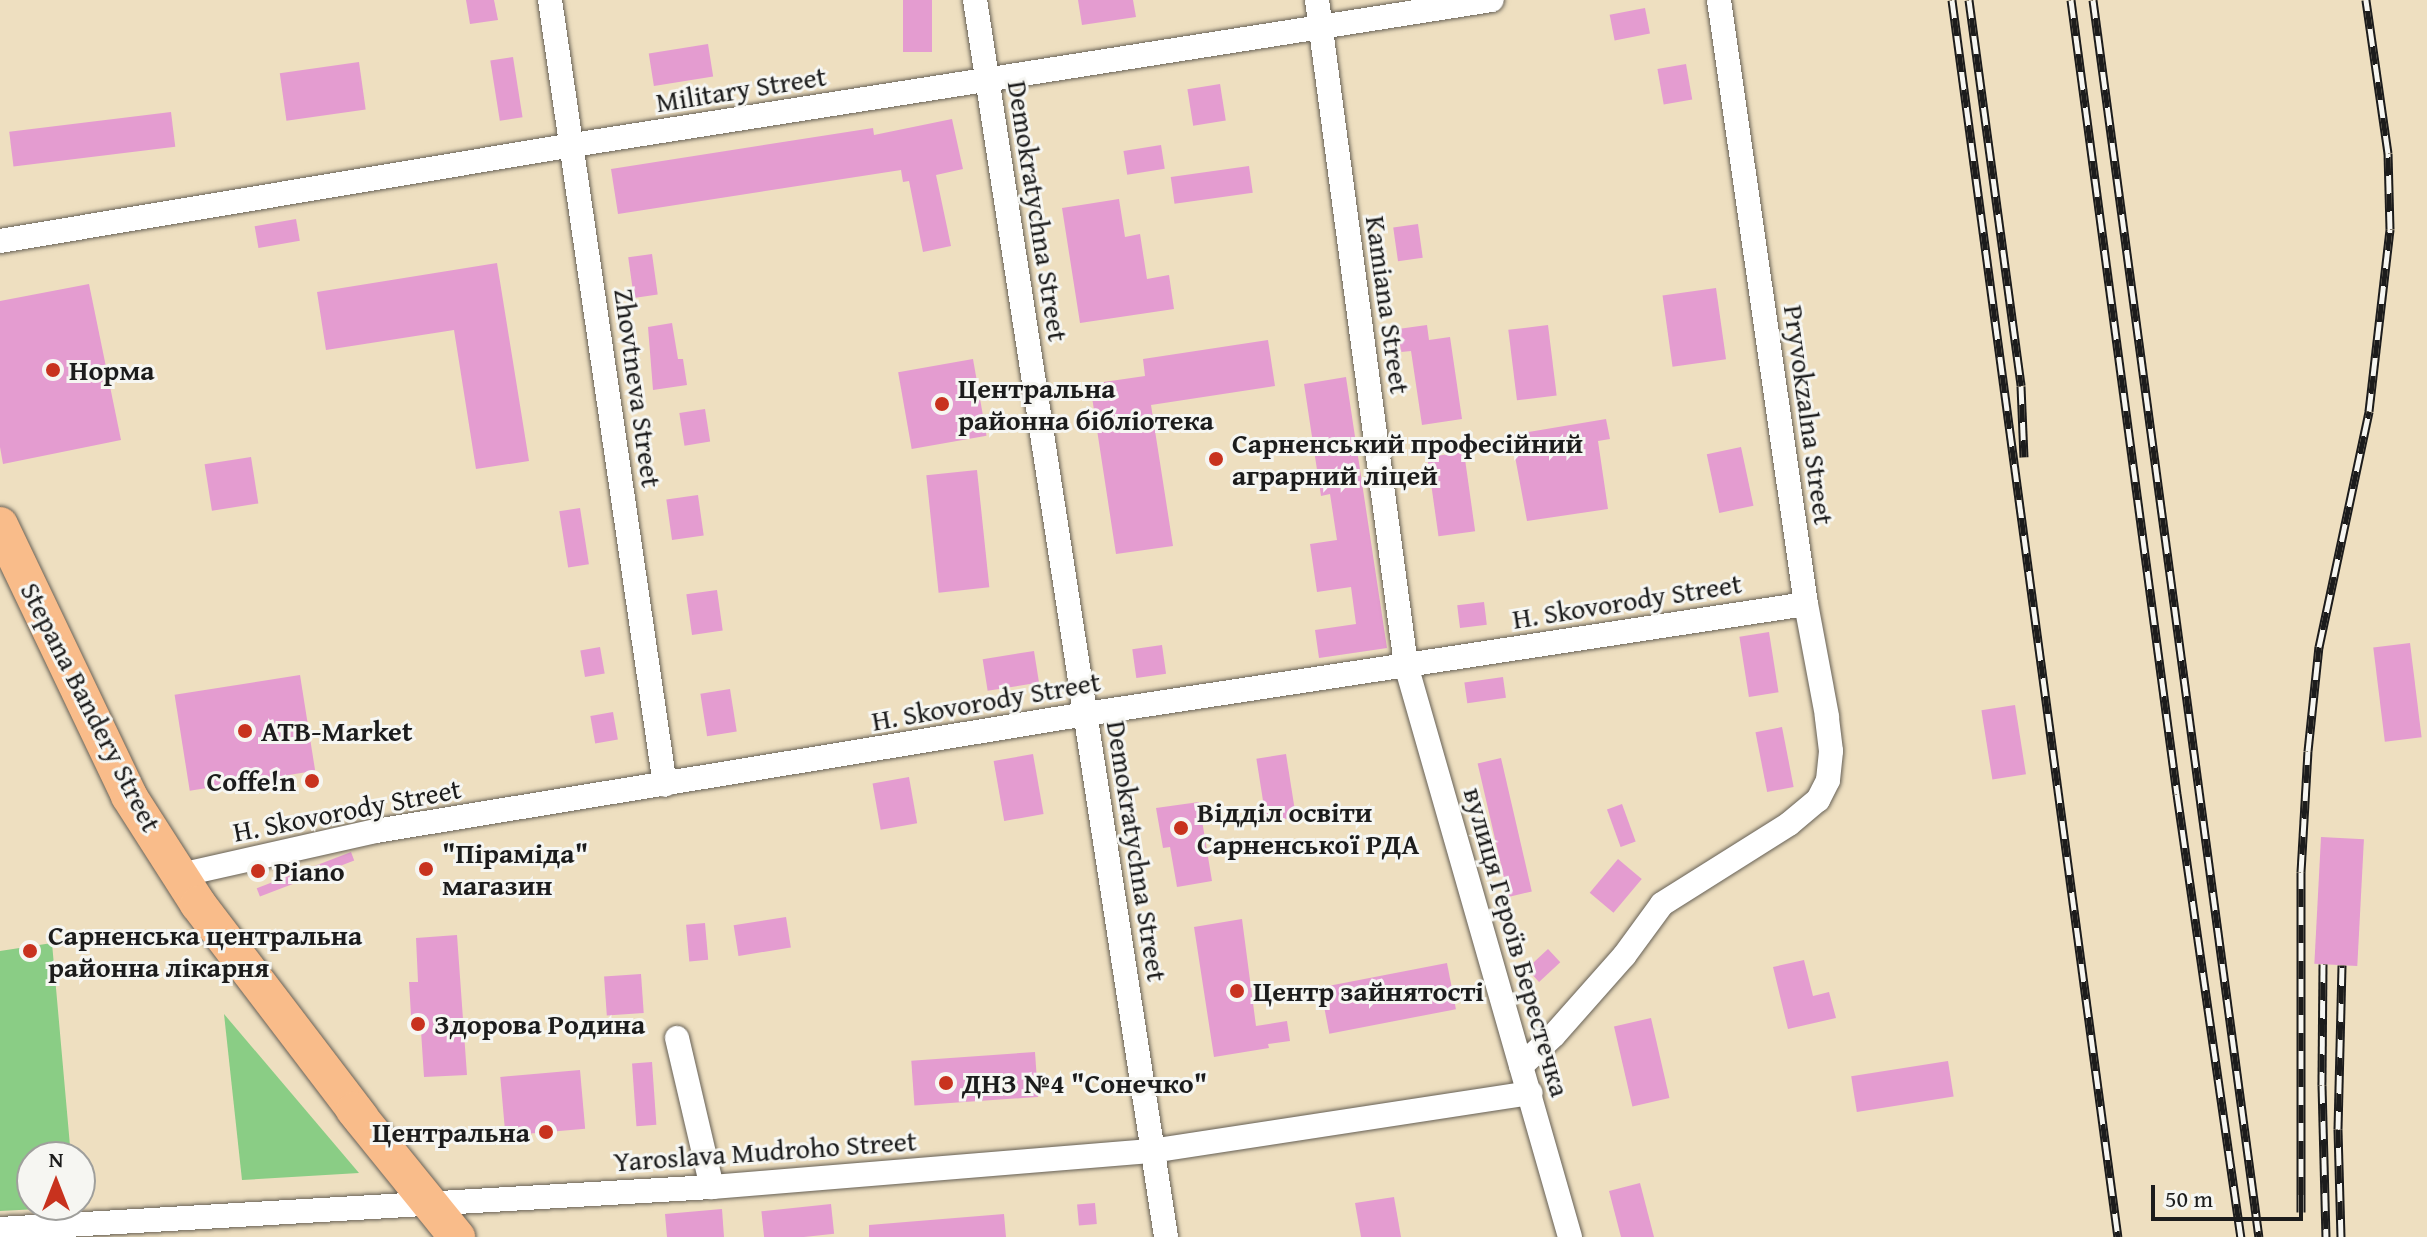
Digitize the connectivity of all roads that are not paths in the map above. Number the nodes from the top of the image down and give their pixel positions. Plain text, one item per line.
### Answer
1 (550, 0) edge
2 (975, 0) edge
3 (1317, 0) edge
4 (1492, 0) edge
5 (1719, 0) edge
6 (1321, 27) junction
7 (988, 82) junction
8 (573, 145) junction
9 (0, 241) edge
10 (0, 525) edge
11 (1806, 604) junction
12 (1406, 665) junction
13 (1086, 714) junction
14 (665, 785) junction
15 (180, 875) junction
16 (677, 1038) dead end
17 (1521, 1066) junction
18 (1531, 1093) junction
19 (1151, 1151) junction
20 (712, 1187) junction
21 (431, 1204) junction
22 (0, 1229) edge
23 (457, 1237) edge
24 (1166, 1237) edge
25 (1570, 1237) edge

1 - 8 street, Zhovtneva Street
2 - 7 street, Demokratychna Street
3 - 6 street, Kamiana Street
4 - 6 street, Military Street
5 - 11 street, Pryvokzalna Street
6 - 7 street, Military Street
6 - 12 street, Kamiana Street
7 - 8 street, Military Street
7 - 13 street, Demokratychna Street
8 - 9 street, Military Street
8 - 14 street, Zhovtneva Street
10 - 15 main road, Stepana Bandery Street
11 - 12 street, H. Skovorody Street
11 - 17 street, Pryvokzalna Street
12 - 13 street, H. Skovorody Street
12 - 17 street, вулиця Героїв Берестечка
13 - 14 street, H. Skovorody Street
13 - 19 street, Demokratychna Street
14 - 15 street, H. Skovorody Street
15 - 21 main road, Stepana Bandery Street
16 - 20 street
17 - 18 street, вулиця Героїв Берестечка
18 - 19 street, Yaroslava Mudroho Street
18 - 25 street, вулиця Героїв Берестечка
19 - 20 street, Yaroslava Mudroho Street
19 - 24 street, Demokratychna Street
20 - 21 street, Yaroslava Mudroho Street
21 - 22 street, Yaroslava Mudroho Street
21 - 23 main road, Stepana Bandery Street

